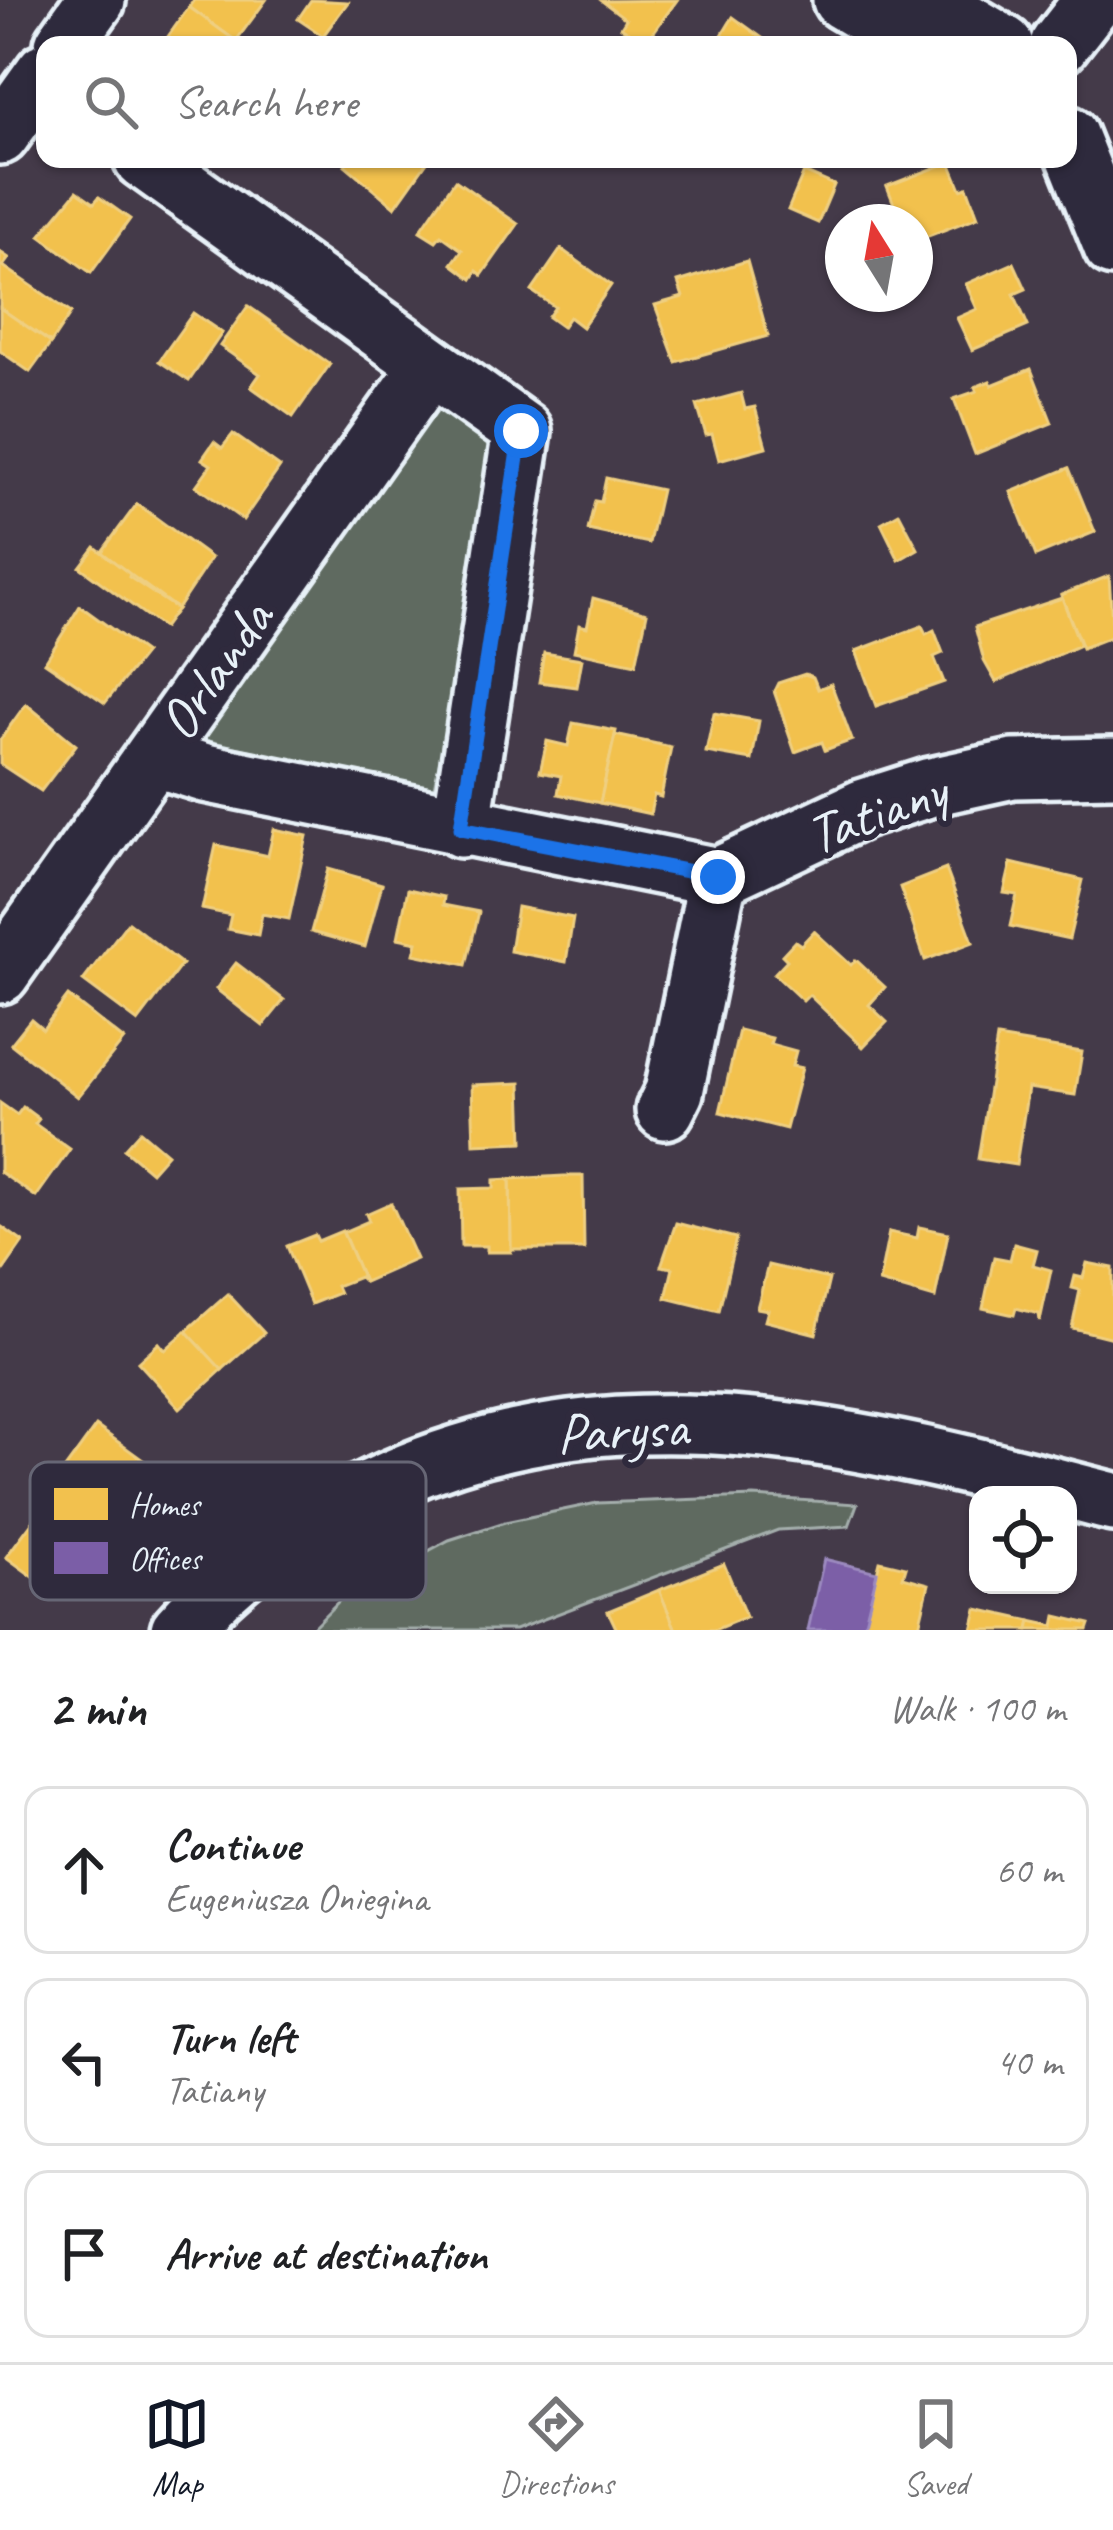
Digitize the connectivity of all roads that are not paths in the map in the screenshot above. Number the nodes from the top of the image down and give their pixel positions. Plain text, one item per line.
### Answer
1 (95, 0) edge
2 (842, 0) edge
3 (929, 0) edge
4 (1094, 0) edge
5 (72, 36) edge
6 (903, 36) edge
7 (989, 36) edge
8 (1066, 36) edge
9 (36, 88) edge
10 (0, 135) edge
11 (1077, 158) edge
12 (155, 168) edge
13 (1113, 248) edge
14 (430, 366) junction
15 (154, 757) junction
16 (1113, 767) edge
17 (461, 828) junction
18 (718, 877) junction
19 (0, 974) edge
20 (665, 1110) dead end
21 (426, 1467) edge
22 (1113, 1502) edge
23 (209, 1600) edge
24 (179, 1630) edge

1 - 5 street
2 - 6 street
3 - 7 street
4 - 8 street
9 - 10 street
11 - 13 street
12 - 14 street
14 - 15 street, Orlanda
14 - 17 street
15 - 17 street
15 - 19 street, Orlanda
16 - 18 street, Tatiany
17 - 18 street
18 - 20 street
21 - 22 street, Parysa
23 - 24 street, Parysa

